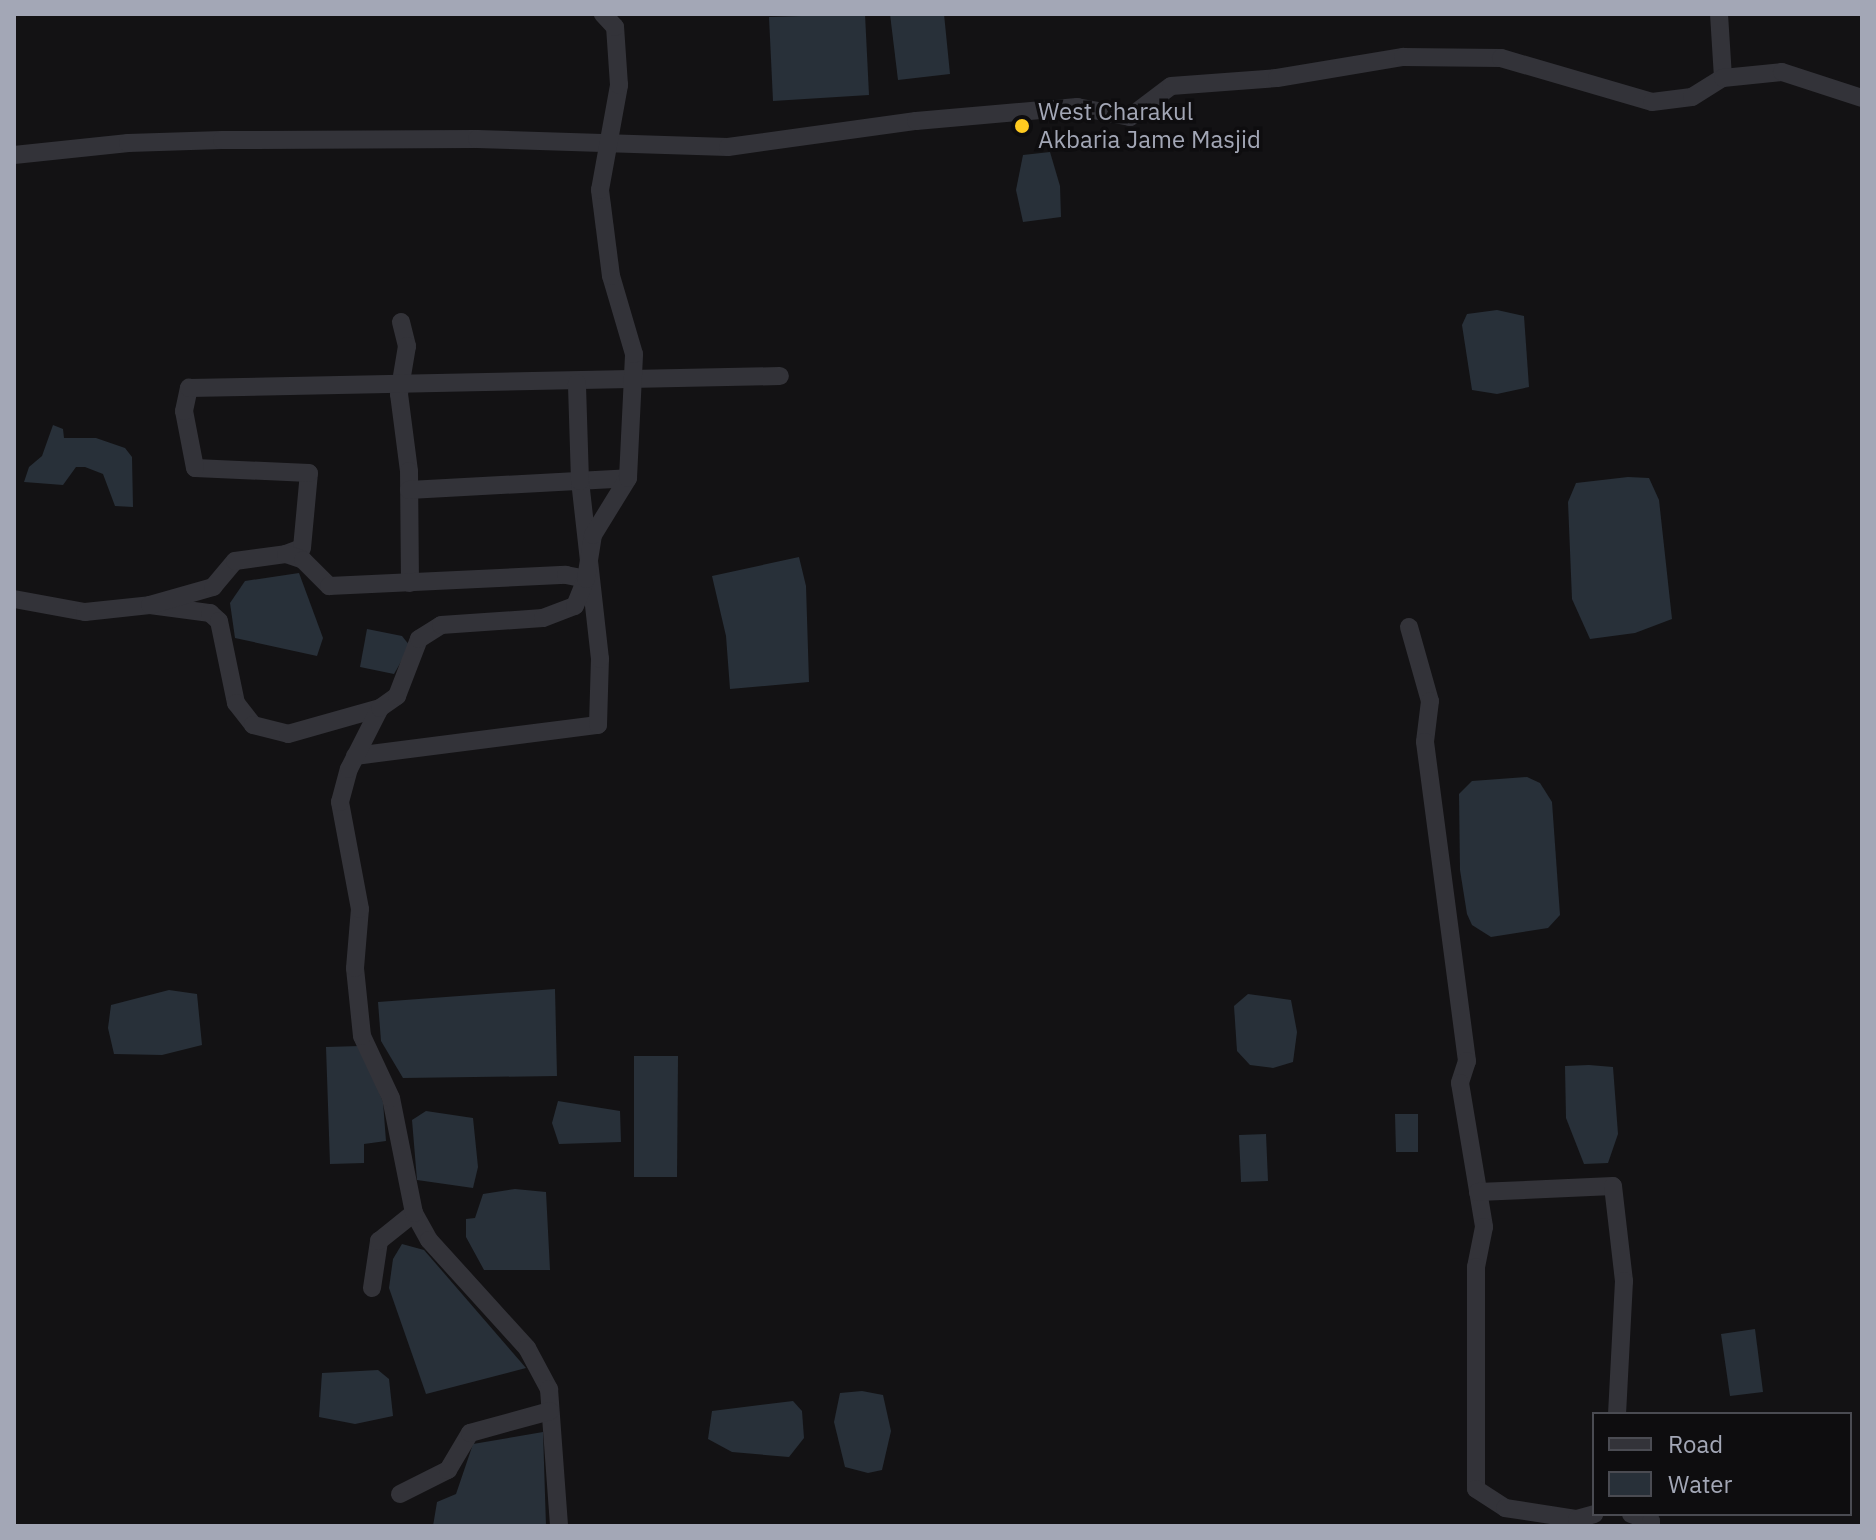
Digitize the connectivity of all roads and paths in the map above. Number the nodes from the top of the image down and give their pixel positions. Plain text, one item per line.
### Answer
1 (603, 14) edge
2 (1719, 14) edge
3 (1723, 78) junction
4 (1862, 98) edge
5 (612, 145) junction
6 (14, 155) edge
7 (401, 322) dead end
8 (780, 376) dead end
9 (632, 382) junction
10 (577, 383) junction
11 (401, 384) junction
12 (628, 478) junction
13 (580, 481) junction
14 (409, 490) junction
15 (286, 554) junction
16 (589, 559) junction
17 (586, 579) junction
18 (410, 583) junction
19 (14, 599) edge
20 (150, 605) junction
21 (1409, 627) dead end
22 (380, 708) junction
23 (355, 756) junction
24 (1478, 1192) junction
25 (414, 1213) junction
26 (372, 1288) dead end
27 (550, 1411) junction
28 (1617, 1412) edge
29 (400, 1494) dead end
30 (1592, 1515) edge
31 (1637, 1516) edge
32 (559, 1526) edge
33 (1651, 1526) edge

1 - 5 street
2 - 3 street
3 - 4 street
3 - 5 street
5 - 6 street
5 - 9 street
7 - 11 street
8 - 9 street
9 - 10 street
9 - 12 street
10 - 11 street
10 - 13 street
11 - 14 street
11 - 15 street
12 - 13 street
12 - 16 street
13 - 14 street
13 - 16 street
14 - 18 street
15 - 18 street
15 - 20 street
16 - 17 street
16 - 23 street
17 - 18 street
17 - 22 street
19 - 20 street
20 - 22 street
21 - 24 street
22 - 23 street
23 - 25 street
24 - 28 street
24 - 30 street
25 - 26 street
25 - 27 street
27 - 29 street
27 - 32 street
31 - 33 street

